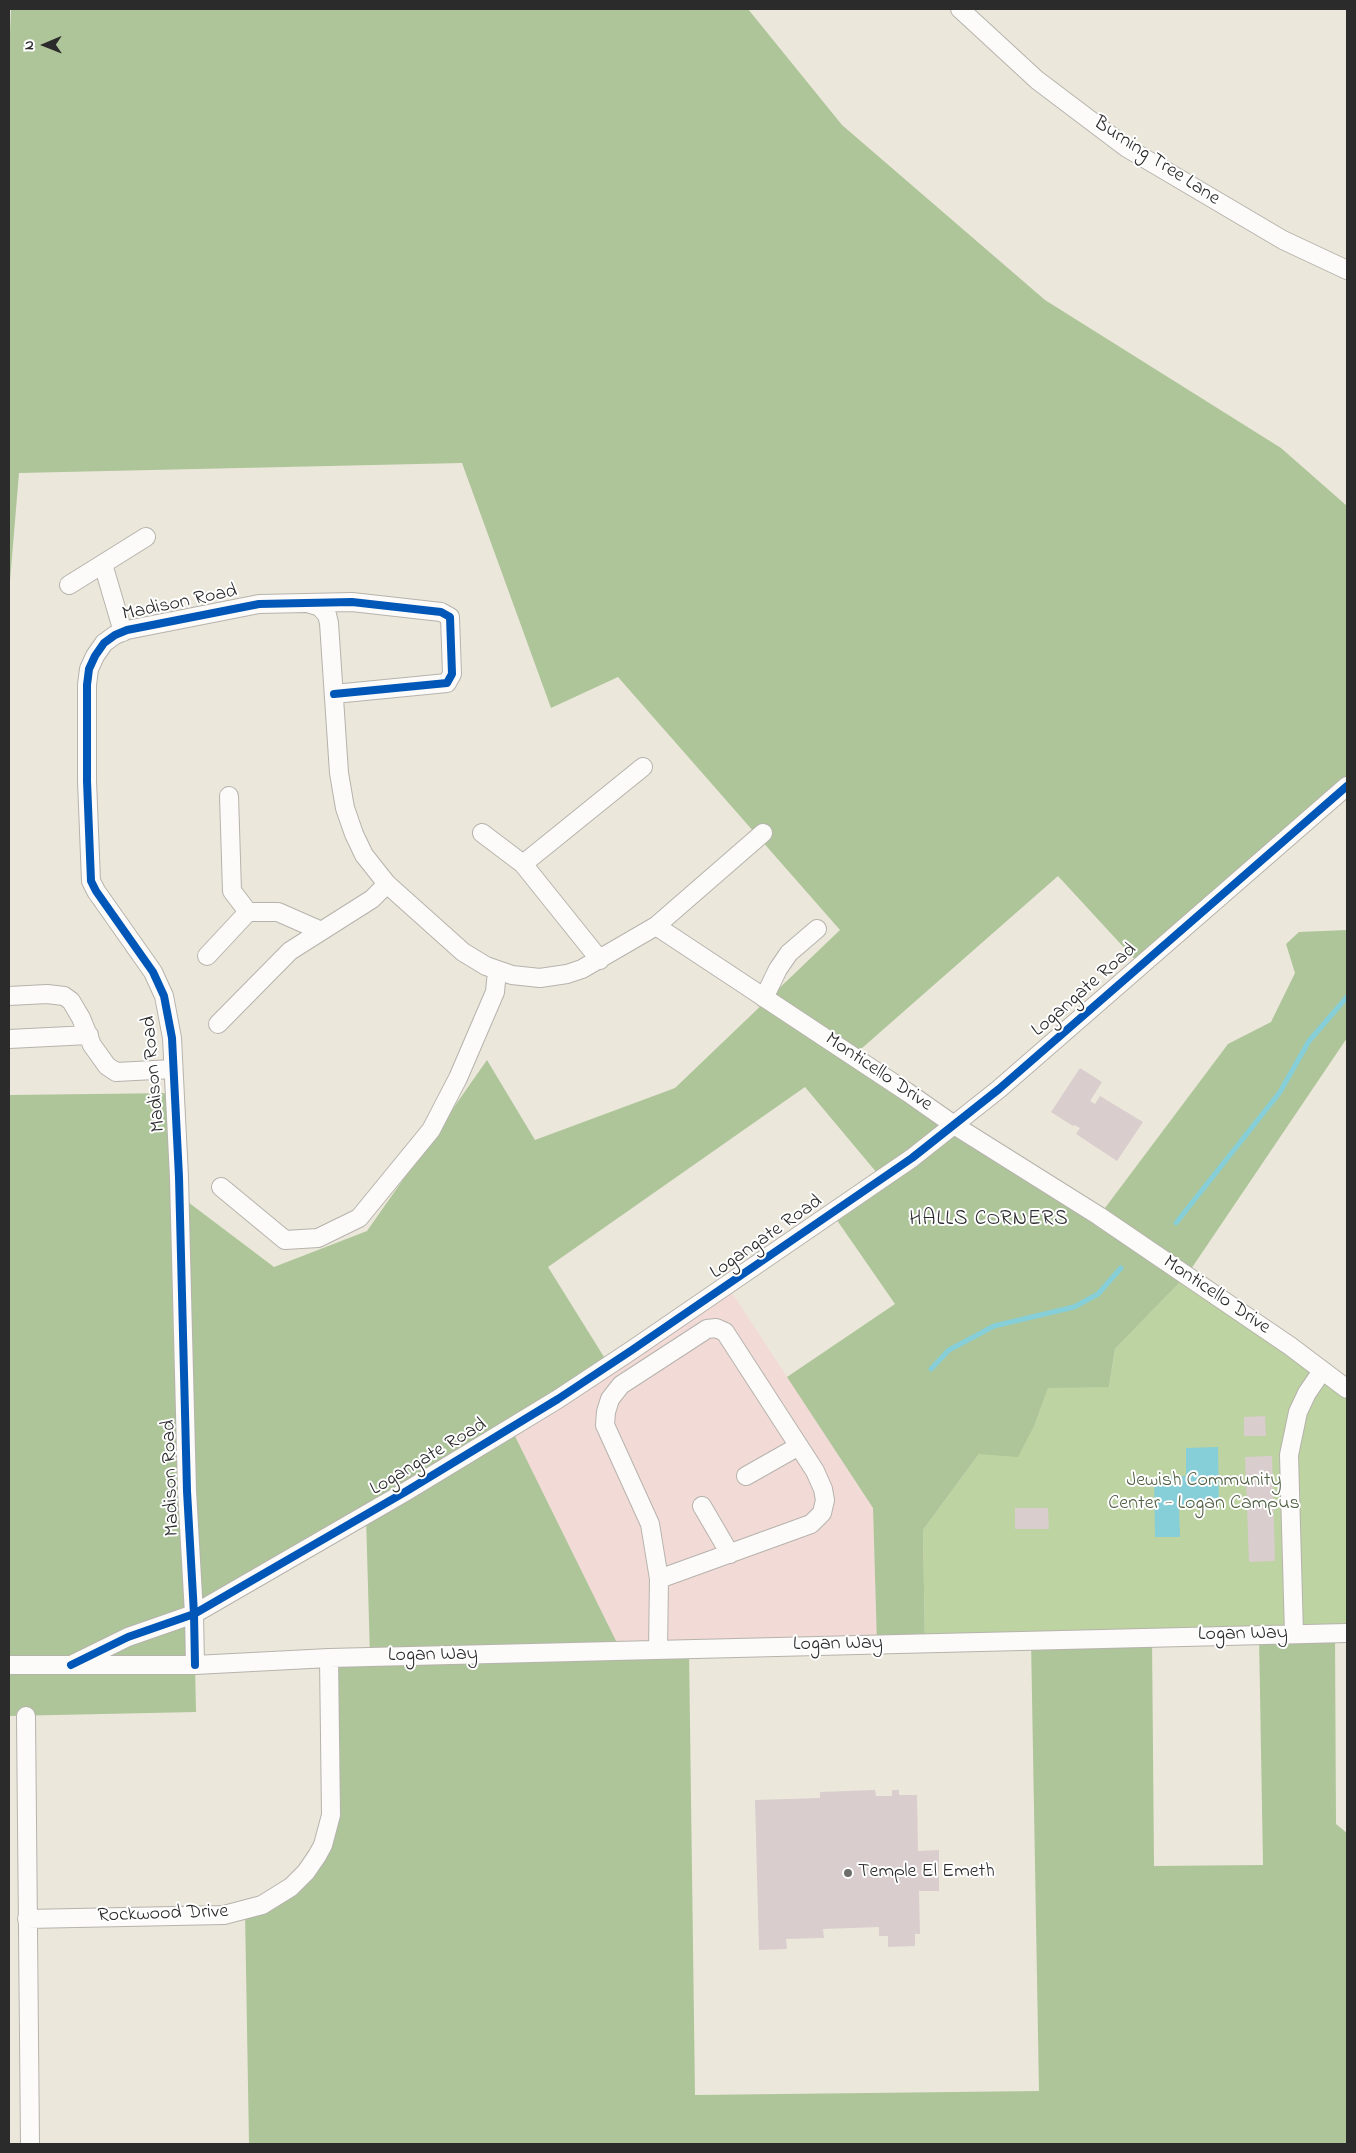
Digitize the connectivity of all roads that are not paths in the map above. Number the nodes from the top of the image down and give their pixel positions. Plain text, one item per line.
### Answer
1 (960, 9) edge
2 (1347, 270) edge
3 (146, 536) dead end
4 (103, 564) junction
5 (69, 585) dead end
6 (304, 602) junction
7 (123, 632) junction
8 (334, 694) junction
9 (643, 767) dead end
10 (1347, 786) edge
11 (228, 796) dead end
12 (482, 833) dead end
13 (763, 833) dead end
14 (523, 864) junction
15 (387, 884) junction
16 (248, 912) junction
17 (656, 926) junction
18 (817, 929) dead end
19 (319, 930) junction
20 (207, 956) dead end
21 (600, 960) junction
22 (497, 971) junction
23 (9, 996) edge
24 (764, 998) junction
25 (218, 1024) dead end
26 (88, 1035) junction
27 (9, 1039) edge
28 (173, 1069) junction
29 (954, 1125) junction
30 (221, 1186) dead end
31 (676, 1320) junction
32 (688, 1341) junction
33 (1322, 1371) junction
34 (1347, 1389) edge
35 (799, 1446) junction
36 (746, 1476) dead end
37 (702, 1506) dead end
38 (730, 1554) junction
39 (659, 1579) junction
40 (194, 1614) junction
41 (1347, 1632) edge
42 (1294, 1634) junction
43 (658, 1650) junction
44 (329, 1658) junction
45 (9, 1665) edge
46 (71, 1665) junction
47 (195, 1665) junction
48 (26, 1716) dead end
49 (27, 1919) junction
50 (30, 2144) edge

1 - 2 street, Burning Tree Lane
3 - 4 street
4 - 5 street
4 - 7 street
6 - 7 street, Madison Road
6 - 8 street
6 - 8 street, Madison Road
7 - 28 street, Madison Road
8 - 15 street
9 - 14 street
10 - 29 street, Logangate Road
11 - 16 street
12 - 14 street
13 - 17 street
14 - 21 street
15 - 19 street
15 - 22 street
16 - 19 street
16 - 20 street
17 - 21 street
17 - 24 street, Monticello Drive
18 - 24 street
19 - 25 street
21 - 22 street
22 - 30 street
23 - 26 street
24 - 29 street, Monticello Drive
26 - 27 street
26 - 28 street
28 - 40 street, Madison Road
29 - 31 street, Logangate Road
29 - 33 street, Monticello Drive
31 - 32 street
31 - 40 street, Logangate Road
32 - 35 street
32 - 39 street
33 - 34 street, Monticello Drive
33 - 42 street
35 - 36 street
35 - 38 street
37 - 38 street
38 - 39 street
39 - 43 street
40 - 46 street, Logangate Road
40 - 47 street
41 - 42 street, Logan Way
42 - 43 street, Logan Way
43 - 44 street, Logan Way
44 - 47 street, Logan Way
44 - 49 street, Rockwood Drive
45 - 46 street, Logan Way
46 - 47 street, Logan Way
48 - 49 street
49 - 50 street

